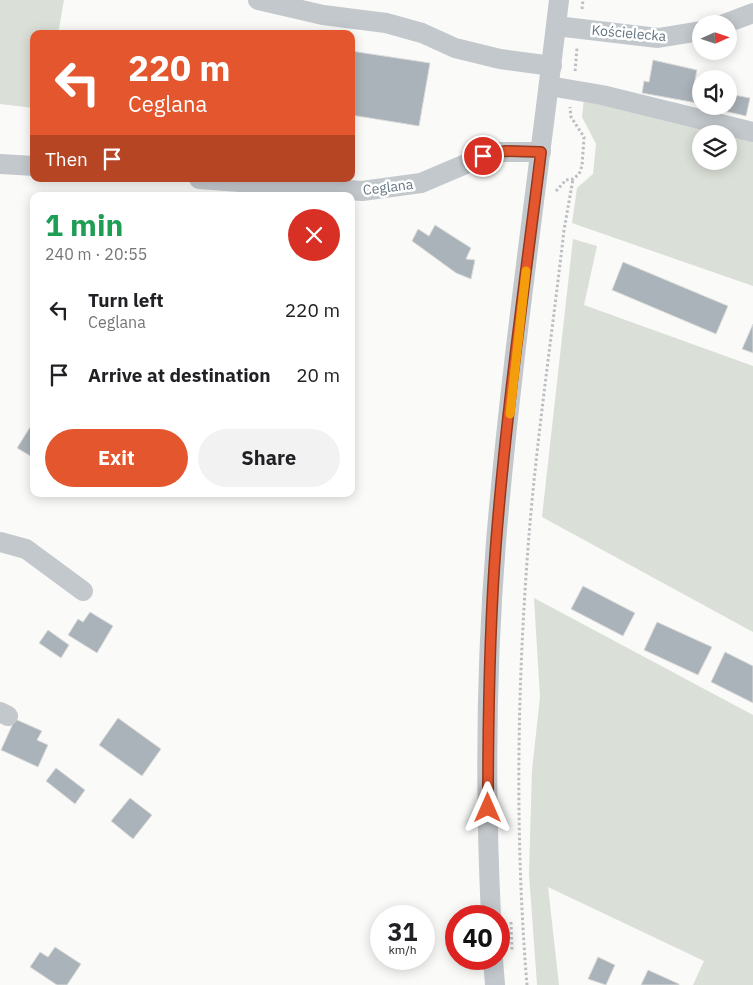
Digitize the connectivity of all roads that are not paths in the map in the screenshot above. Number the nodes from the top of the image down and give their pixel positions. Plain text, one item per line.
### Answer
1 (258, 0) edge
2 (559, 0) edge
3 (753, 13) edge
4 (738, 19) edge
5 (556, 26) junction
6 (692, 32) edge
7 (552, 66) junction
8 (549, 86) junction
9 (753, 132) edge
10 (541, 152) junction
11 (0, 164) edge
12 (30, 166) edge
13 (240, 182) edge
14 (0, 542) edge
15 (83, 591) dead end
16 (500, 905) edge
17 (499, 970) edge
18 (495, 985) edge

1 - 7 street
2 - 5 street
3 - 4 street
5 - 6 street, Kościelecka
5 - 7 street
7 - 8 street
8 - 9 street
8 - 10 street
10 - 13 street, Ceglana
10 - 16 street
11 - 12 street
14 - 15 street
17 - 18 street

